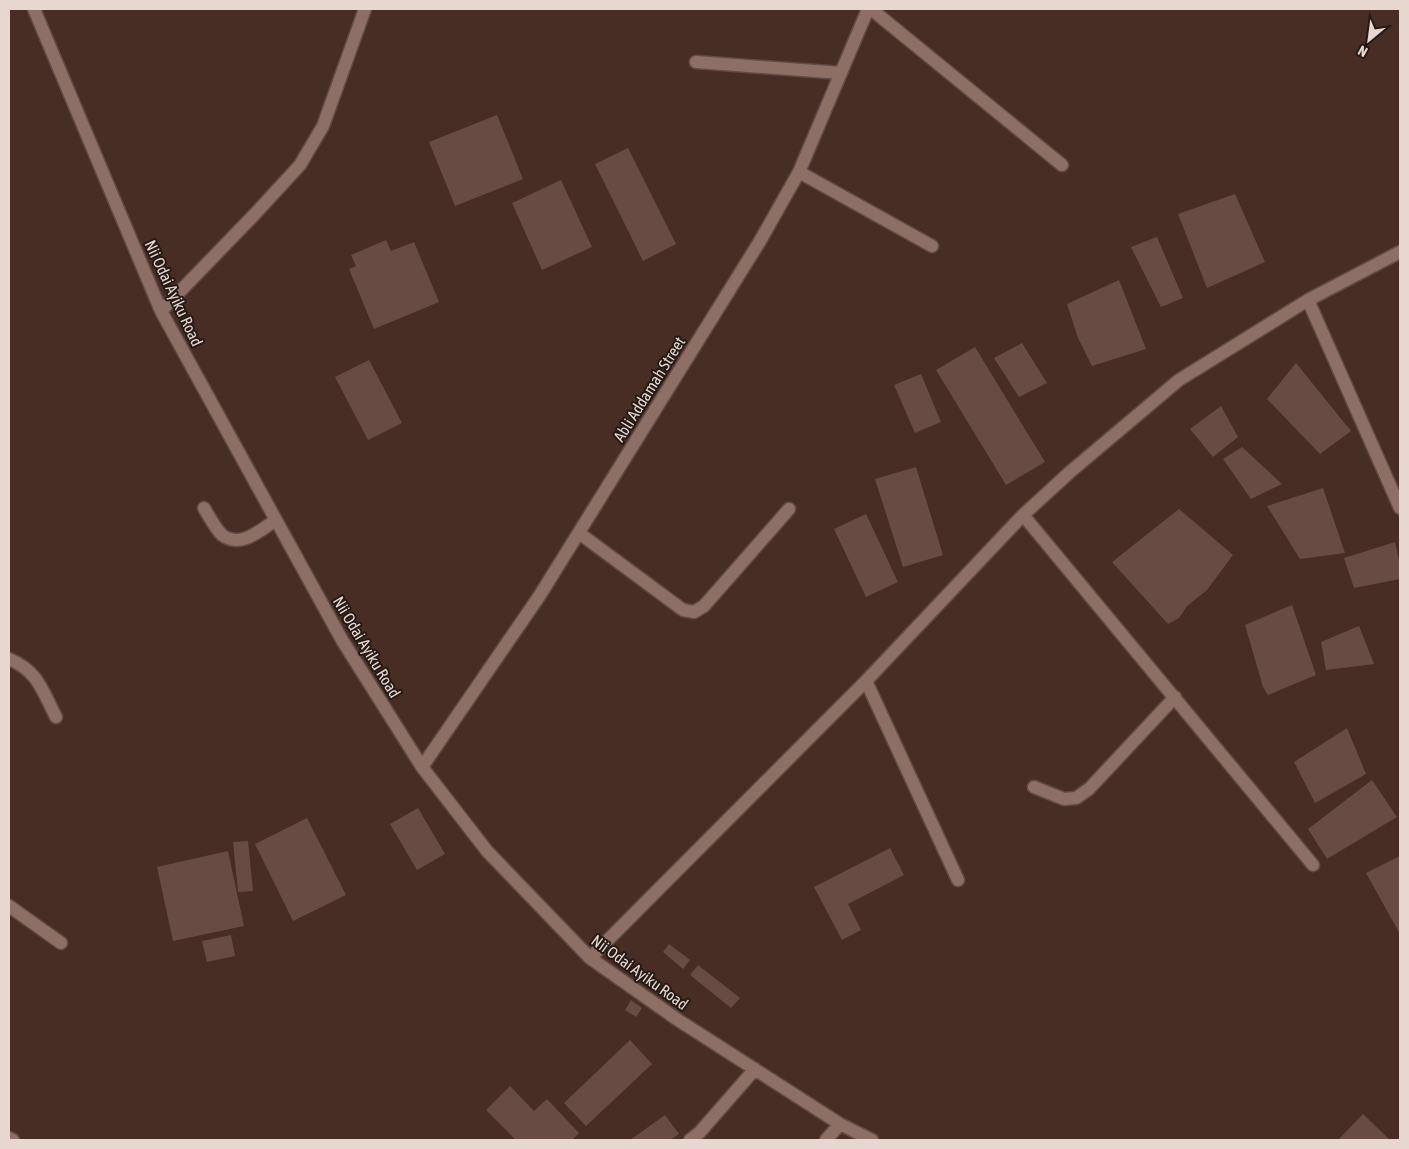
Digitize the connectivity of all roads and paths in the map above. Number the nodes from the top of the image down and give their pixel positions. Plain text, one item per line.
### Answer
1 (34, 9) edge
2 (366, 9) edge
3 (870, 9) edge
4 (696, 62) dead end
5 (841, 73) junction
6 (1062, 165) dead end
7 (799, 172) junction
8 (932, 246) dead end
9 (1400, 252) edge
10 (1308, 300) junction
11 (161, 311) junction
12 (204, 508) dead end
13 (1400, 508) edge
14 (789, 509) dead end
15 (1023, 515) junction
16 (276, 520) junction
17 (579, 533) junction
18 (9, 659) edge
19 (866, 681) junction
20 (1175, 698) junction
21 (56, 717) dead end
22 (422, 767) junction
23 (1034, 787) dead end
24 (1313, 864) dead end
25 (958, 880) dead end
26 (9, 906) edge
27 (62, 943) dead end
28 (590, 958) junction
29 (755, 1069) junction
30 (840, 1124) junction
31 (9, 1138) edge
32 (13, 1140) edge
33 (690, 1140) edge
34 (826, 1140) edge
35 (872, 1140) edge

1 - 11 street, Nii Odai Ayiku Road
2 - 11 street
3 - 5 street, Abli Addamah Street
3 - 6 street
4 - 5 street
5 - 7 street, Abli Addamah Street
7 - 8 street
7 - 17 street, Abli Addamah Street
9 - 10 street
10 - 13 street
10 - 15 street
11 - 16 street, Nii Odai Ayiku Road
12 - 16 street
14 - 17 street
15 - 19 street
15 - 20 street
16 - 22 street, Nii Odai Ayiku Road
17 - 22 street, Abli Addamah Street
18 - 21 street
19 - 25 street
19 - 28 street
20 - 23 street
20 - 24 street
22 - 28 street, Nii Odai Ayiku Road
26 - 27 street
28 - 29 street, Nii Odai Ayiku Road
29 - 30 street, Nii Odai Ayiku Road
29 - 33 street
30 - 34 street
30 - 35 street, Nii Odai Ayiku Road
31 - 32 street

